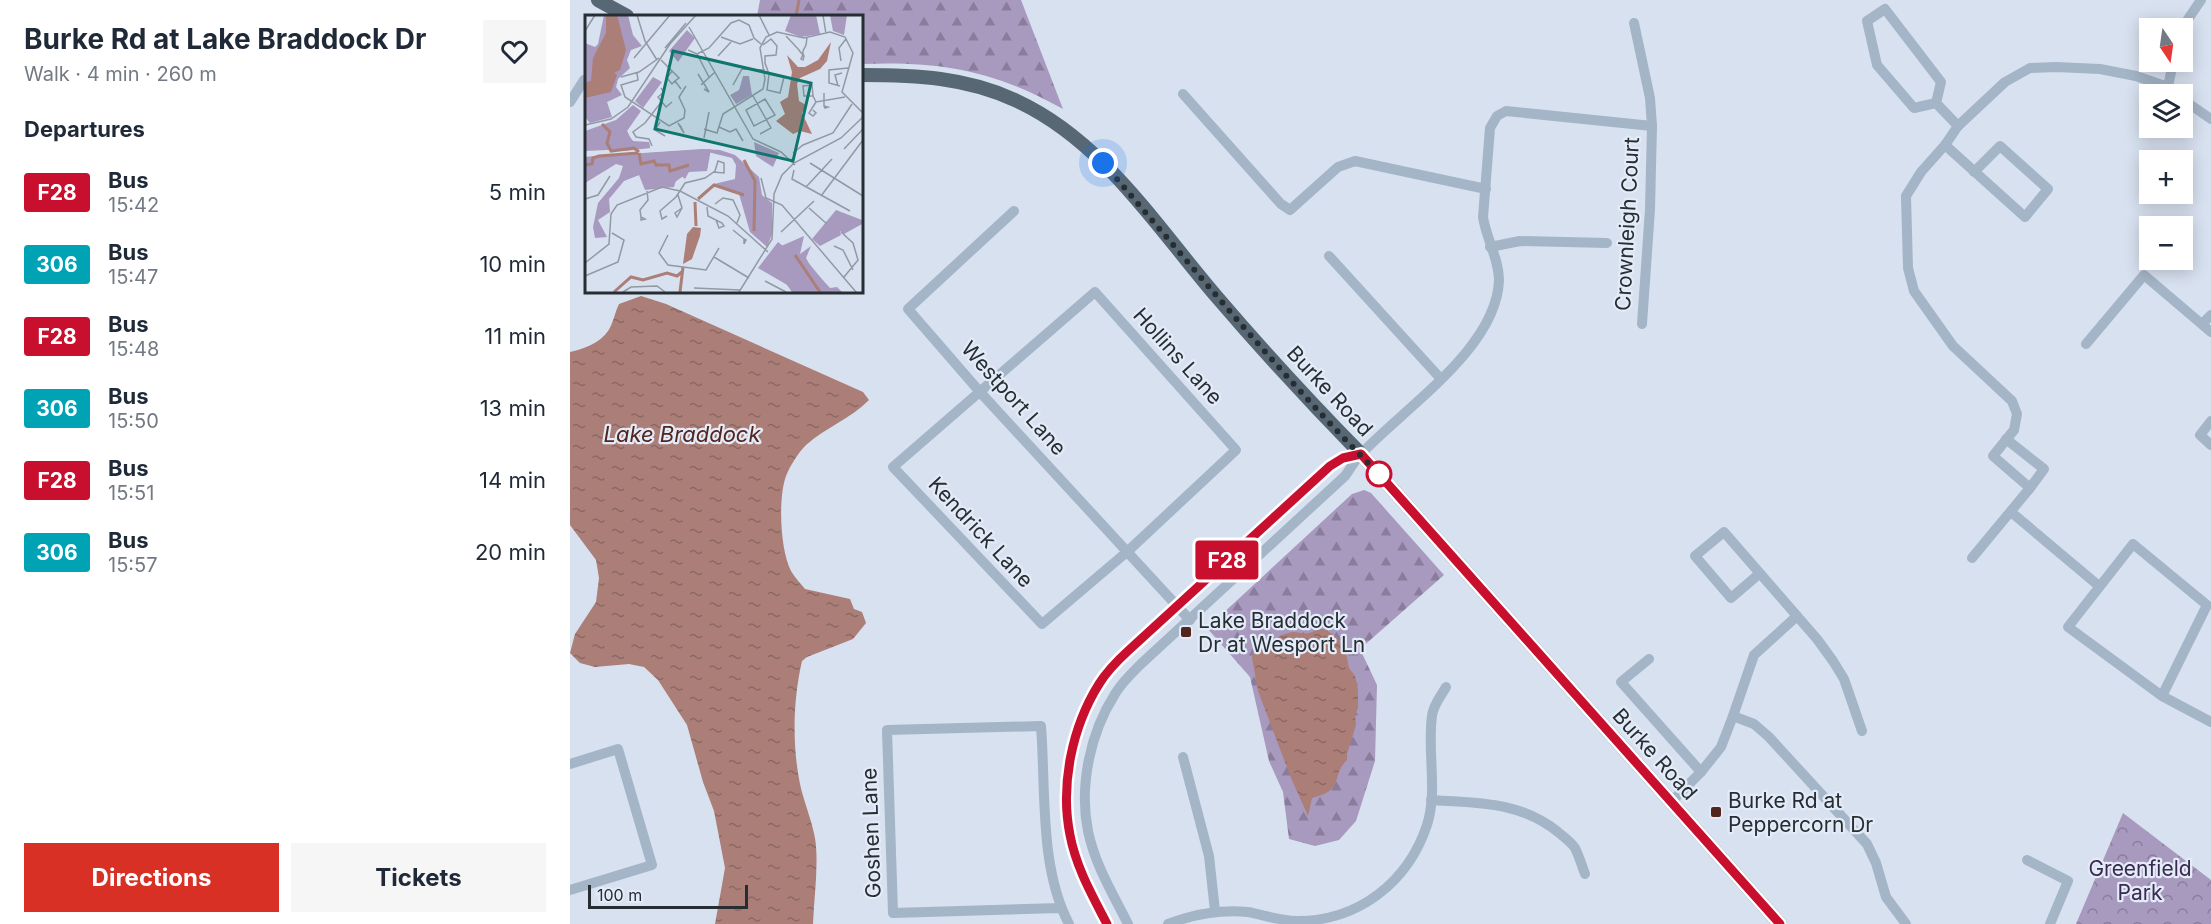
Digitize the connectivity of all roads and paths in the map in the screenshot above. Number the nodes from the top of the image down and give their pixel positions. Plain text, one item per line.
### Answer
1 (598, 0) edge
2 (2201, 0) edge
3 (625, 15) edge
4 (2188, 18) edge
5 (1634, 23) dead end
6 (862, 75) edge
7 (584, 80) dead end
8 (2155, 84) edge
9 (1183, 94) dead end
10 (570, 102) edge
11 (1936, 103) junction
12 (2193, 107) edge
13 (2211, 119) edge
14 (1652, 126) junction
15 (1958, 126) junction
16 (1945, 145) junction
17 (1974, 172) junction
18 (1486, 189) junction
19 (1014, 211) dead end
20 (1607, 243) dead end
21 (1490, 247) junction
22 (1329, 256) dead end
23 (2211, 315) edge
24 (1642, 324) dead end
25 (2202, 324) junction
26 (2211, 332) edge
27 (2086, 344) dead end
28 (1441, 379) junction
29 (980, 392) junction
30 (2211, 421) edge
31 (2006, 439) junction
32 (2211, 444) edge
33 (1361, 454) junction
34 (2030, 488) junction
35 (2011, 512) junction
36 (1128, 551) junction
37 (1972, 558) dead end
38 (1759, 574) junction
39 (2099, 586) junction
40 (1178, 606) junction
41 (1797, 616) junction
42 (1190, 620) junction
43 (1649, 659) dead end
44 (1446, 687) dead end
45 (2162, 696) junction
46 (1733, 716) junction
47 (2211, 723) edge
48 (1862, 732) dead end
49 (1183, 757) dead end
50 (570, 764) edge
51 (1701, 772) junction
52 (1431, 800) junction
53 (1670, 803) junction
54 (2027, 860) dead end
55 (1585, 874) dead end
56 (570, 890) edge
57 (1060, 908) junction
58 (1215, 911) junction
59 (1282, 922) edge
60 (1069, 924) edge
61 (1107, 924) edge
62 (1128, 924) edge
63 (1168, 924) edge
64 (1780, 924) edge
65 (1906, 924) edge
66 (2050, 924) edge

1 - 3 main road
2 - 4 street
5 - 14 street, Crownleigh Court
6 - 33 main road, Burke Road
7 - 10 street
8 - 15 street
9 - 18 street
11 - 11 street
11 - 15 street
12 - 13 street
14 - 18 street, Crownleigh Court
14 - 24 street, Crownleigh Court
15 - 16 street
16 - 17 street
16 - 31 street
17 - 17 street
18 - 21 street, Crownleigh Court
19 - 29 street, Westport Lane
20 - 21 street
21 - 28 street, Crownleigh Court
22 - 28 street
23 - 25 street
25 - 26 street
25 - 27 street
28 - 33 street, Crownleigh Court
29 - 36 street, Westport Lane
29 - 36 street, Kendrick Lane
29 - 36 street, Hollins Lane
30 - 32 street
31 - 34 street
31 - 34 street
33 - 40 street
33 - 42 street
33 - 53 main road, Burke Road
34 - 35 street
35 - 37 street
35 - 39 street
36 - 40 street, Westport Lane
38 - 38 street
38 - 41 street
39 - 45 street
39 - 45 street
40 - 42 street, Westport Lane
40 - 61 street
41 - 46 street
41 - 48 street
42 - 62 street
43 - 51 street
44 - 52 street
45 - 47 street
46 - 51 street
46 - 65 street
49 - 58 street
50 - 56 street
51 - 53 street
52 - 55 street
52 - 59 street
53 - 64 main road, Burke Road
54 - 66 street
57 - 57 street, Goshen Lane
57 - 60 street
58 - 59 street
58 - 63 street

